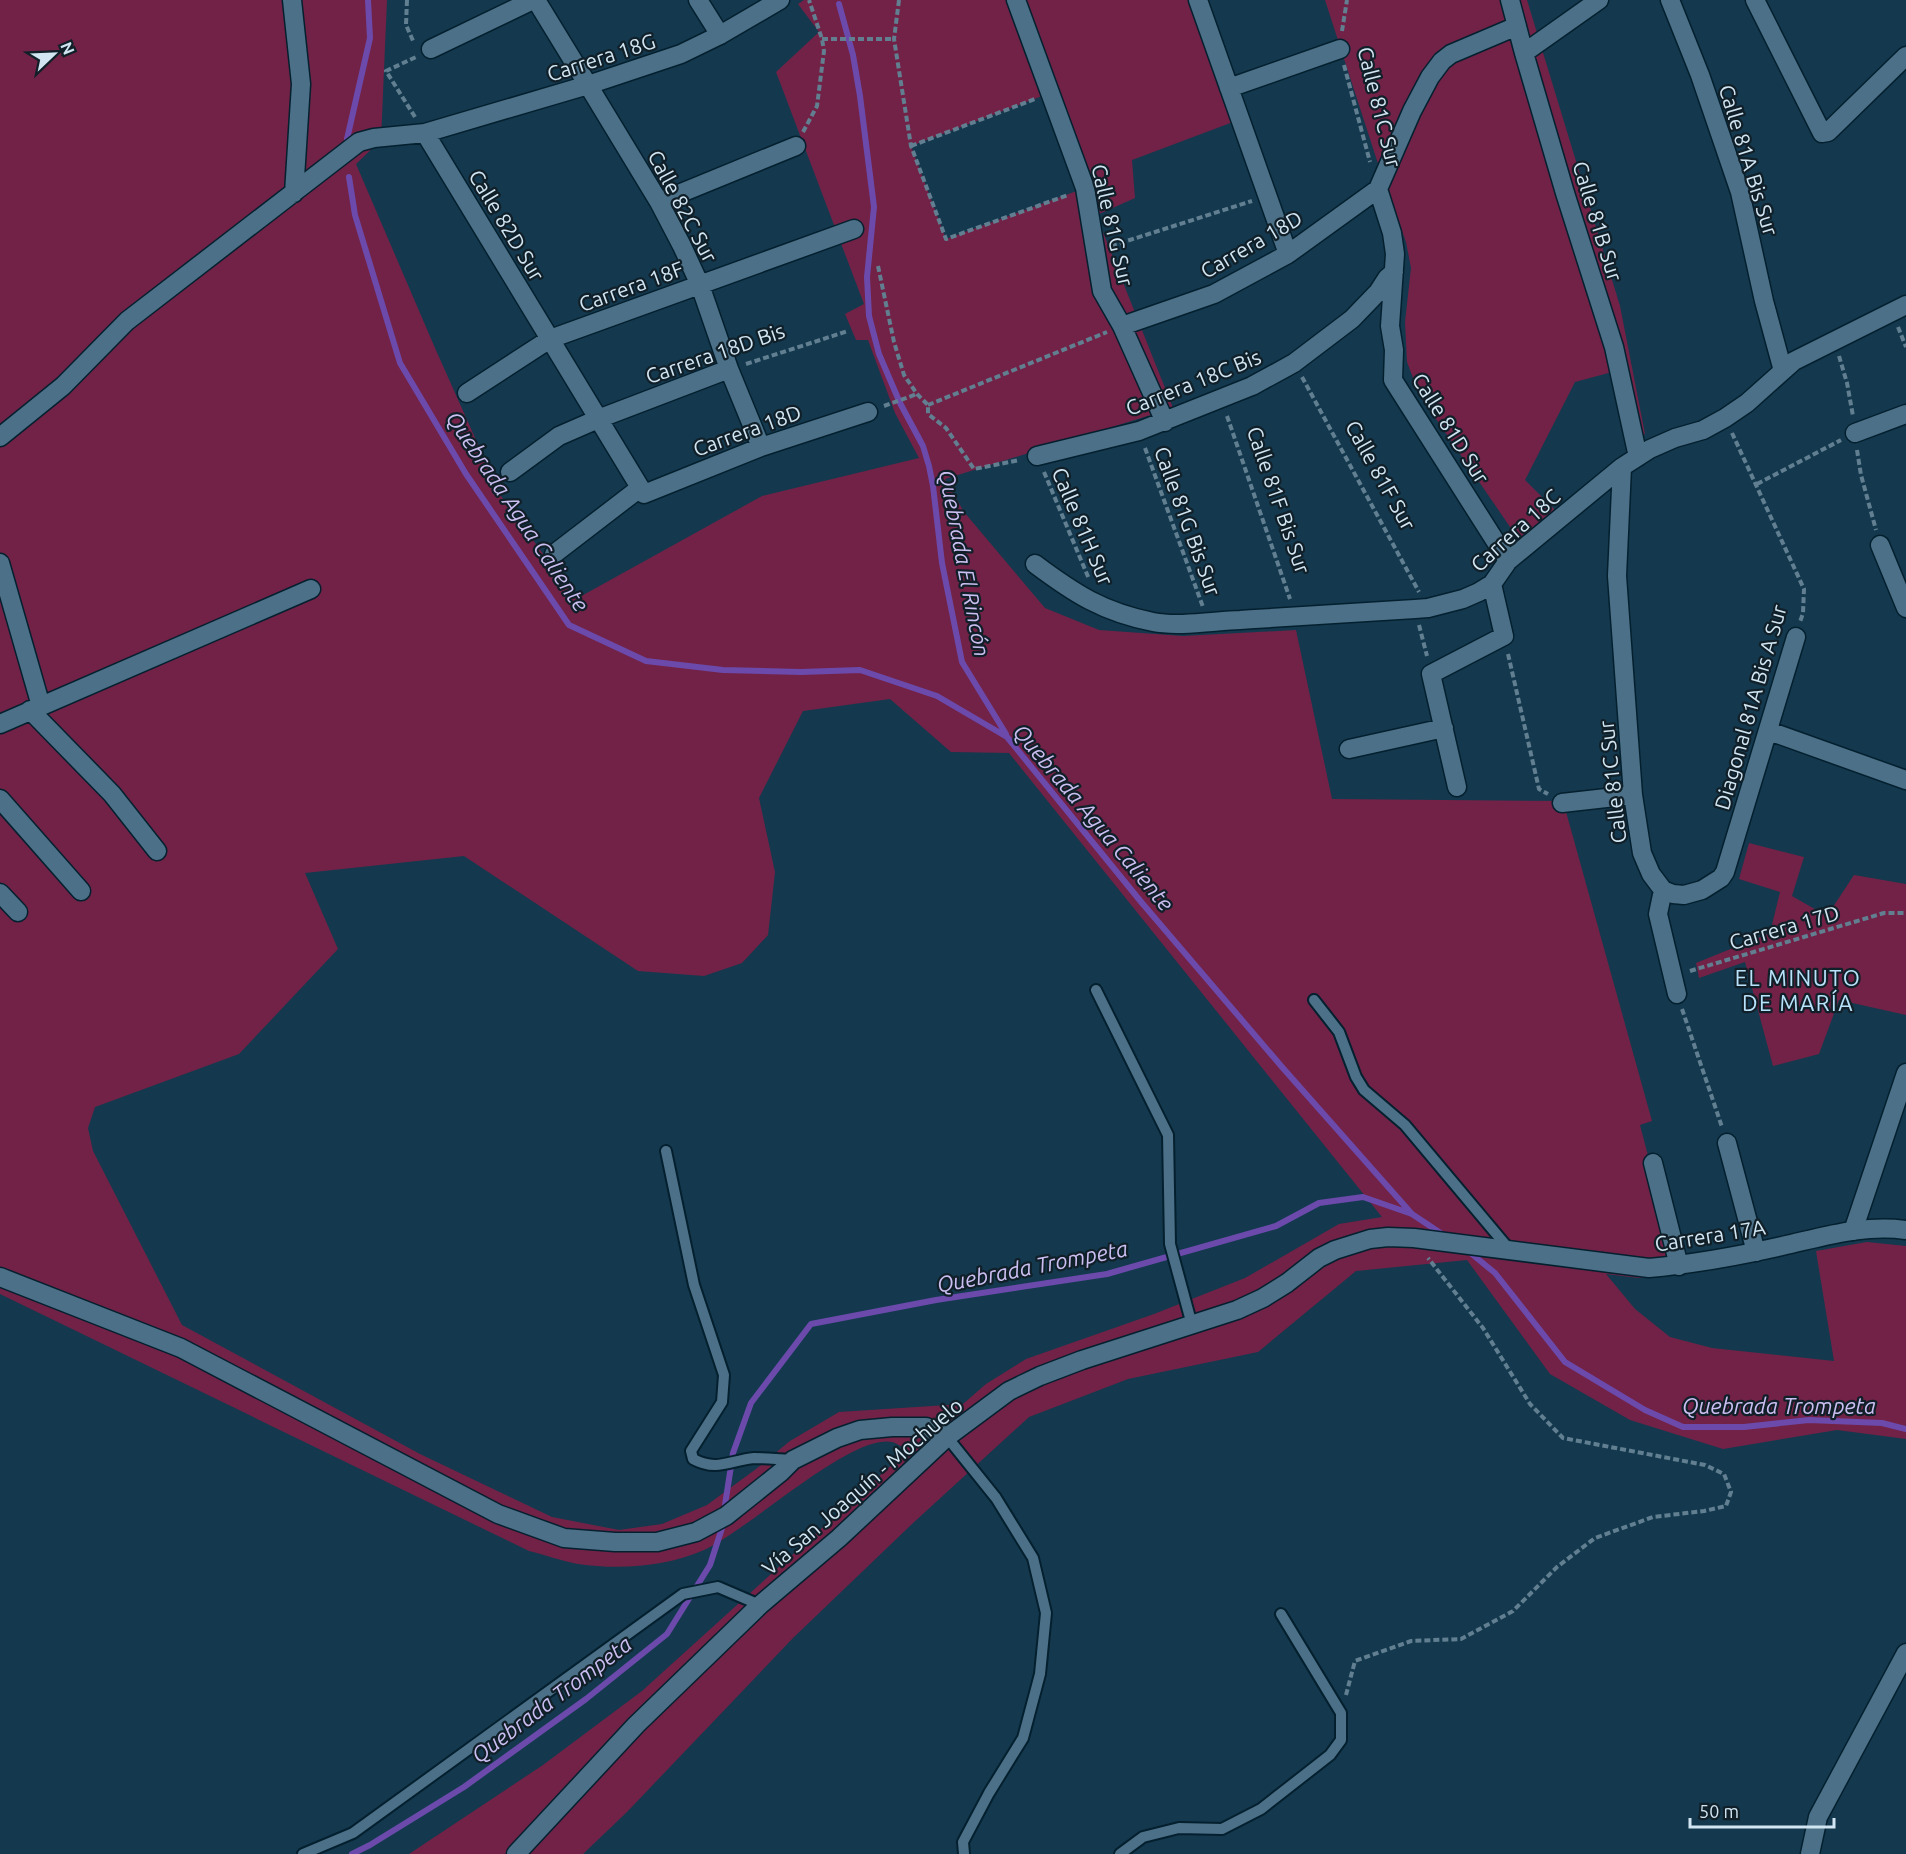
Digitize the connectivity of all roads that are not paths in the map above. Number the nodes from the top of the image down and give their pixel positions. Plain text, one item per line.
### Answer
1 (292, 0) edge
2 (535, 0) edge
3 (698, 0) edge
4 (780, 0) edge
5 (1016, 0) edge
6 (1198, 0) edge
7 (1510, 0) edge
8 (1599, 0) edge
9 (1670, 0) edge
10 (1755, 0) edge
11 (1517, 26) junction
12 (720, 35) junction
13 (1340, 49) road end
14 (425, 52) road end
15 (1524, 53) junction
16 (1906, 57) edge
17 (588, 85) junction
18 (1229, 88) junction
19 (425, 133) junction
20 (796, 146) road end
21 (1378, 189) junction
22 (294, 193) junction
23 (659, 202) junction
24 (854, 229) dead end
25 (1288, 254) junction
26 (1394, 272) junction
27 (699, 285) junction
28 (1906, 305) edge
29 (1122, 326) junction
30 (550, 339) junction
31 (729, 369) junction
32 (1783, 371) junction
33 (467, 393) dead end
34 (868, 412) dead end
35 (1906, 414) edge
36 (598, 419) junction
37 (1165, 422) junction
38 (1855, 433) road end
39 (0, 437) edge
40 (760, 447) junction
41 (1037, 456) road end
42 (1638, 457) junction
43 (1622, 467) junction
44 (510, 472) dead end
45 (642, 491) junction
46 (1880, 545) dead end
47 (554, 554) dead end
48 (1508, 561) junction
49 (0, 562) edge
50 (1035, 564) dead end
51 (1492, 584) junction
52 (311, 590) dead end
53 (1906, 608) edge
54 (1796, 637) road end
55 (35, 708) junction
56 (0, 724) edge
57 (1444, 728) junction
58 (1769, 730) junction
59 (1349, 749) dead end
60 (1906, 780) edge
61 (1457, 787) dead end
62 (1633, 795) junction
63 (0, 799) edge
64 (1562, 803) road end
65 (157, 851) dead end
66 (1663, 890) junction
67 (81, 891) dead end
68 (0, 892) edge
69 (18, 912) dead end
70 (1096, 990) dead end
71 (1677, 994) road end
72 (1314, 1000) dead end
73 (1906, 1073) edge
74 (1727, 1143) road end
75 (666, 1151) dead end
76 (1653, 1163) dead end
77 (1906, 1230) edge
78 (1853, 1231) junction
79 (1413, 1238) joint
80 (1510, 1250) junction
81 (1756, 1252) junction
82 (1679, 1266) junction
83 (0, 1276) edge
84 (1192, 1325) junction
85 (947, 1437) junction
86 (793, 1460) junction
87 (760, 1605) junction
88 (1281, 1614) dead end
89 (1906, 1653) edge
90 (303, 1854) edge
91 (516, 1854) edge
92 (964, 1854) edge
93 (1120, 1854) edge
94 (1810, 1854) edge

1 - 22 street
2 - 14 street
2 - 17 street, Calle 82C Sur
3 - 12 street
4 - 12 street, Carrera 18G
5 - 29 street, Calle 81G Sur
6 - 18 street
7 - 11 street, Calle 81B Sur
8 - 15 street
9 - 32 street, Calle 81A Bis Sur
10 - 16 street
11 - 15 street, Calle 81B Sur
11 - 21 street
12 - 17 street, Carrera 18G
13 - 18 street
15 - 42 street, Calle 81B Sur
17 - 19 street, Carrera 18G
17 - 23 street, Calle 82C Sur
18 - 25 street
19 - 22 street, Carrera 18G
19 - 30 street, Calle 82D Sur
20 - 23 street
21 - 25 street, Carrera 18D
21 - 26 street, Calle 81D Sur
22 - 39 street, Carrera 18G
23 - 27 street, Calle 82C Sur
24 - 27 street, Carrera 18F
25 - 29 street, Carrera 18D
26 - 37 street, Carrera 18C Bis
26 - 48 street, Calle 81D Sur
27 - 30 street, Carrera 18F
27 - 31 street, Calle 82C Sur
28 - 32 street, Carrera 18C
29 - 37 street, Calle 81G Sur
30 - 33 street, Carrera 18F
30 - 36 street, Calle 82D Sur
31 - 36 street, Carrera 18D Bis
31 - 40 street, Calle 82C Sur
32 - 42 street, Carrera 18C
34 - 40 street, Carrera 18D
35 - 38 street
36 - 44 street, Carrera 18D Bis
36 - 45 street, Calle 82D Sur
37 - 41 street, Carrera 18C Bis
40 - 45 street, Carrera 18D
42 - 43 street, Carrera 18C
43 - 48 street, Carrera 18C
43 - 62 street, Calle 81C Sur
45 - 47 street, Carrera 18D
46 - 53 street
48 - 51 street, Carrera 18C
49 - 55 street
50 - 51 street, Carrera 18C
51 - 57 street
52 - 55 street
54 - 58 street, Diagonal 81A Bis A Sur
55 - 56 street
55 - 65 street
57 - 59 street
57 - 61 street
58 - 60 street
58 - 66 street, Diagonal 81A Bis A Sur
62 - 64 street
62 - 66 street, Calle 81C Sur
63 - 67 street
66 - 71 street
68 - 69 street
70 - 84 lane
72 - 80 lane
73 - 78 street
74 - 81 street
75 - 86 lane
76 - 82 street
77 - 78 street, Carrera 17A
78 - 81 street, Carrera 17A
79 - 80 street, Carrera 17A
79 - 84 street, Vía San Joaquín - Mochuelo
80 - 82 street, Carrera 17A
81 - 82 street, Carrera 17A
83 - 86 street
84 - 85 street, Vía San Joaquín - Mochuelo
85 - 86 street
85 - 87 street, Vía San Joaquín - Mochuelo
85 - 92 lane
87 - 90 lane
87 - 91 street, Vía San Joaquín - Mochuelo
88 - 93 lane
89 - 94 street

